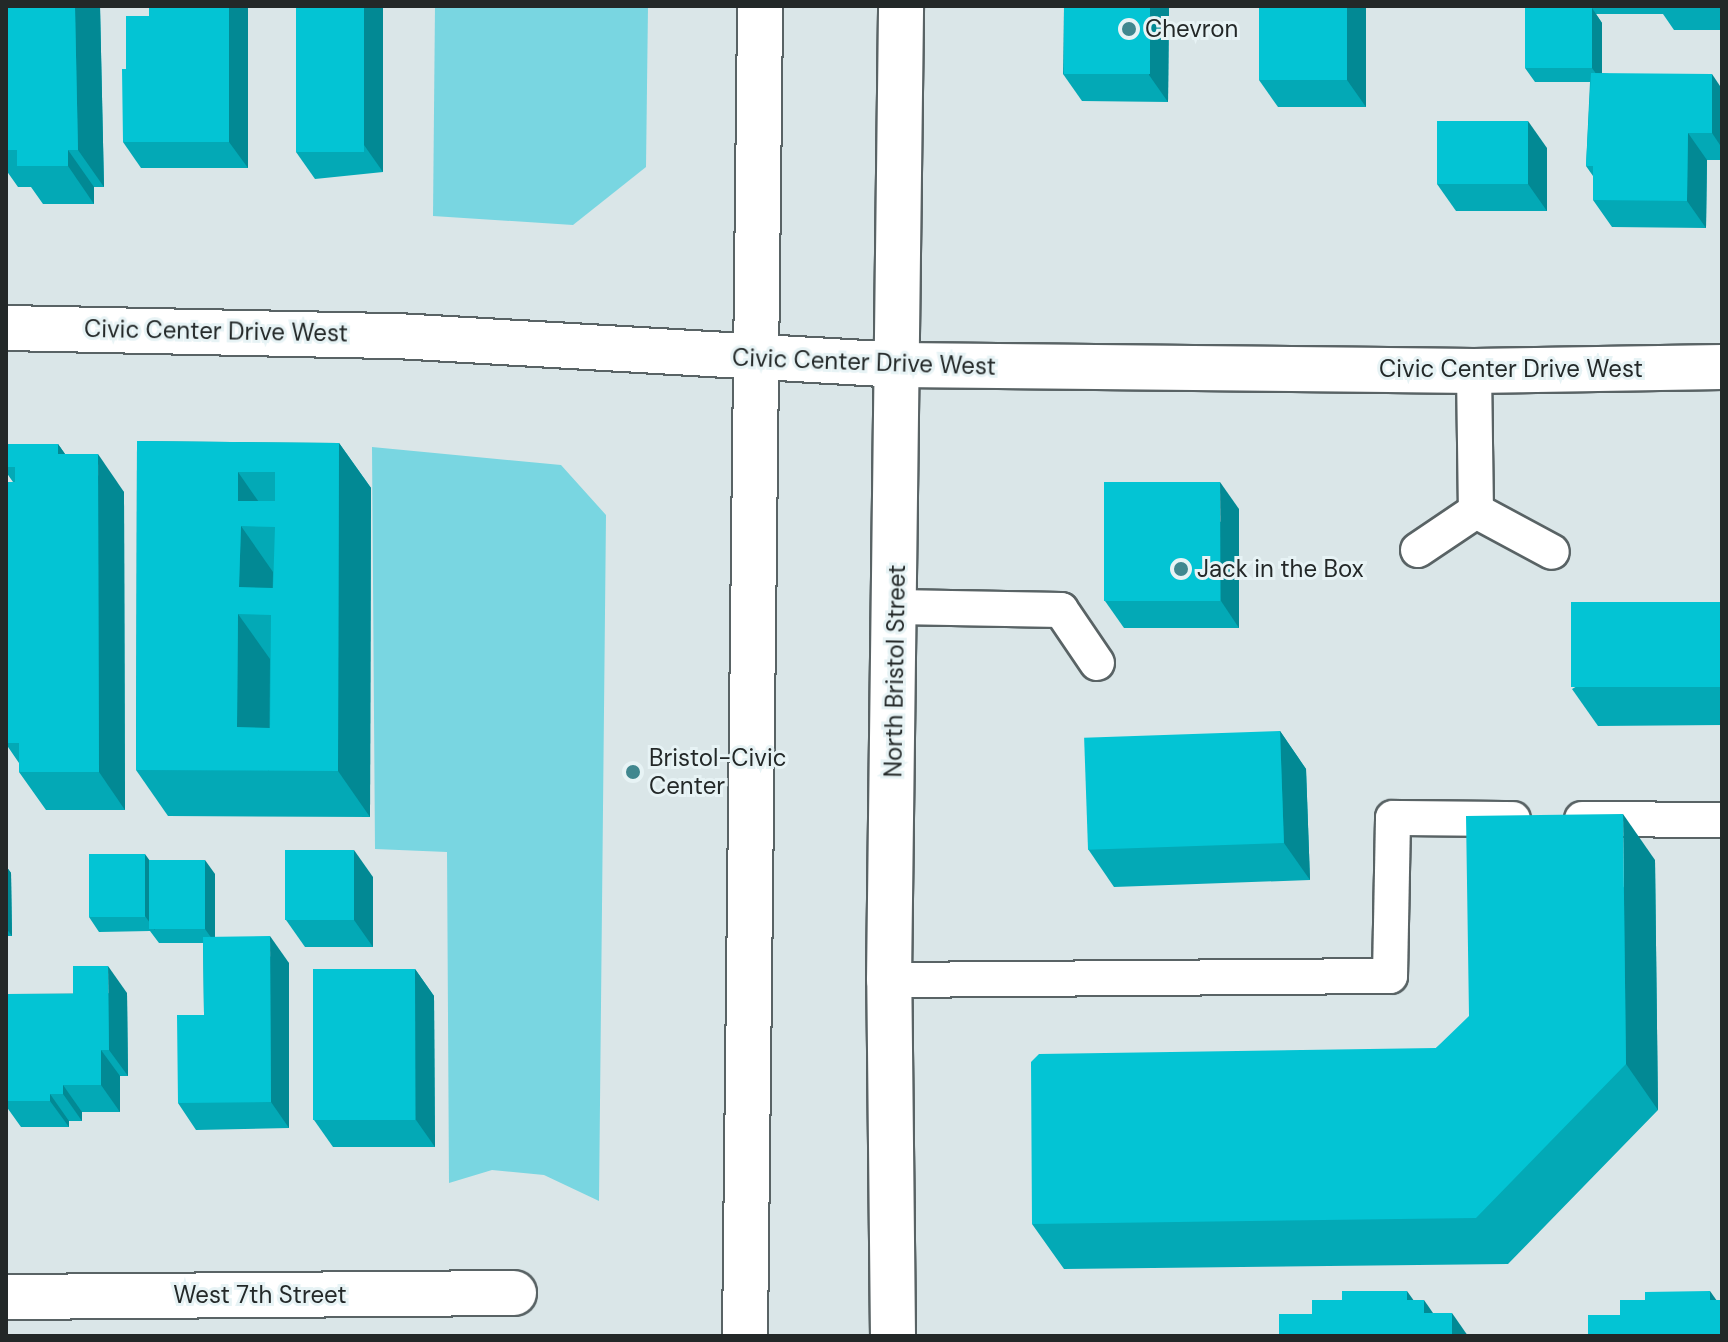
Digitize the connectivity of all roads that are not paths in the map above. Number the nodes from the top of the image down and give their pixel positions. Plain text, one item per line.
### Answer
1 (760, 6) edge
2 (901, 6) edge
3 (6, 328) edge
4 (753, 359) junction
5 (900, 365) junction
6 (1722, 367) edge
7 (1474, 371) junction
8 (1476, 511) junction
9 (1418, 550) dead end
10 (1552, 552) dead end
11 (896, 607) junction
12 (1097, 663) dead end
13 (1722, 820) edge
14 (889, 980) junction
15 (514, 1293) dead end
16 (6, 1297) edge
17 (745, 1336) edge
18 (893, 1336) edge

1 - 4 main road
2 - 5 main road, North Bristol Street
3 - 4 main road, Civic Center Drive West
4 - 5 main road, Civic Center Drive West
4 - 17 main road
5 - 7 main road, Civic Center Drive West
5 - 11 main road, North Bristol Street
6 - 7 main road, Civic Center Drive West
7 - 8 lane
8 - 9 lane
8 - 10 lane
11 - 12 lane
11 - 14 main road, North Bristol Street
13 - 14 lane
14 - 18 main road, North Bristol Street
15 - 16 main road, West 7th Street

